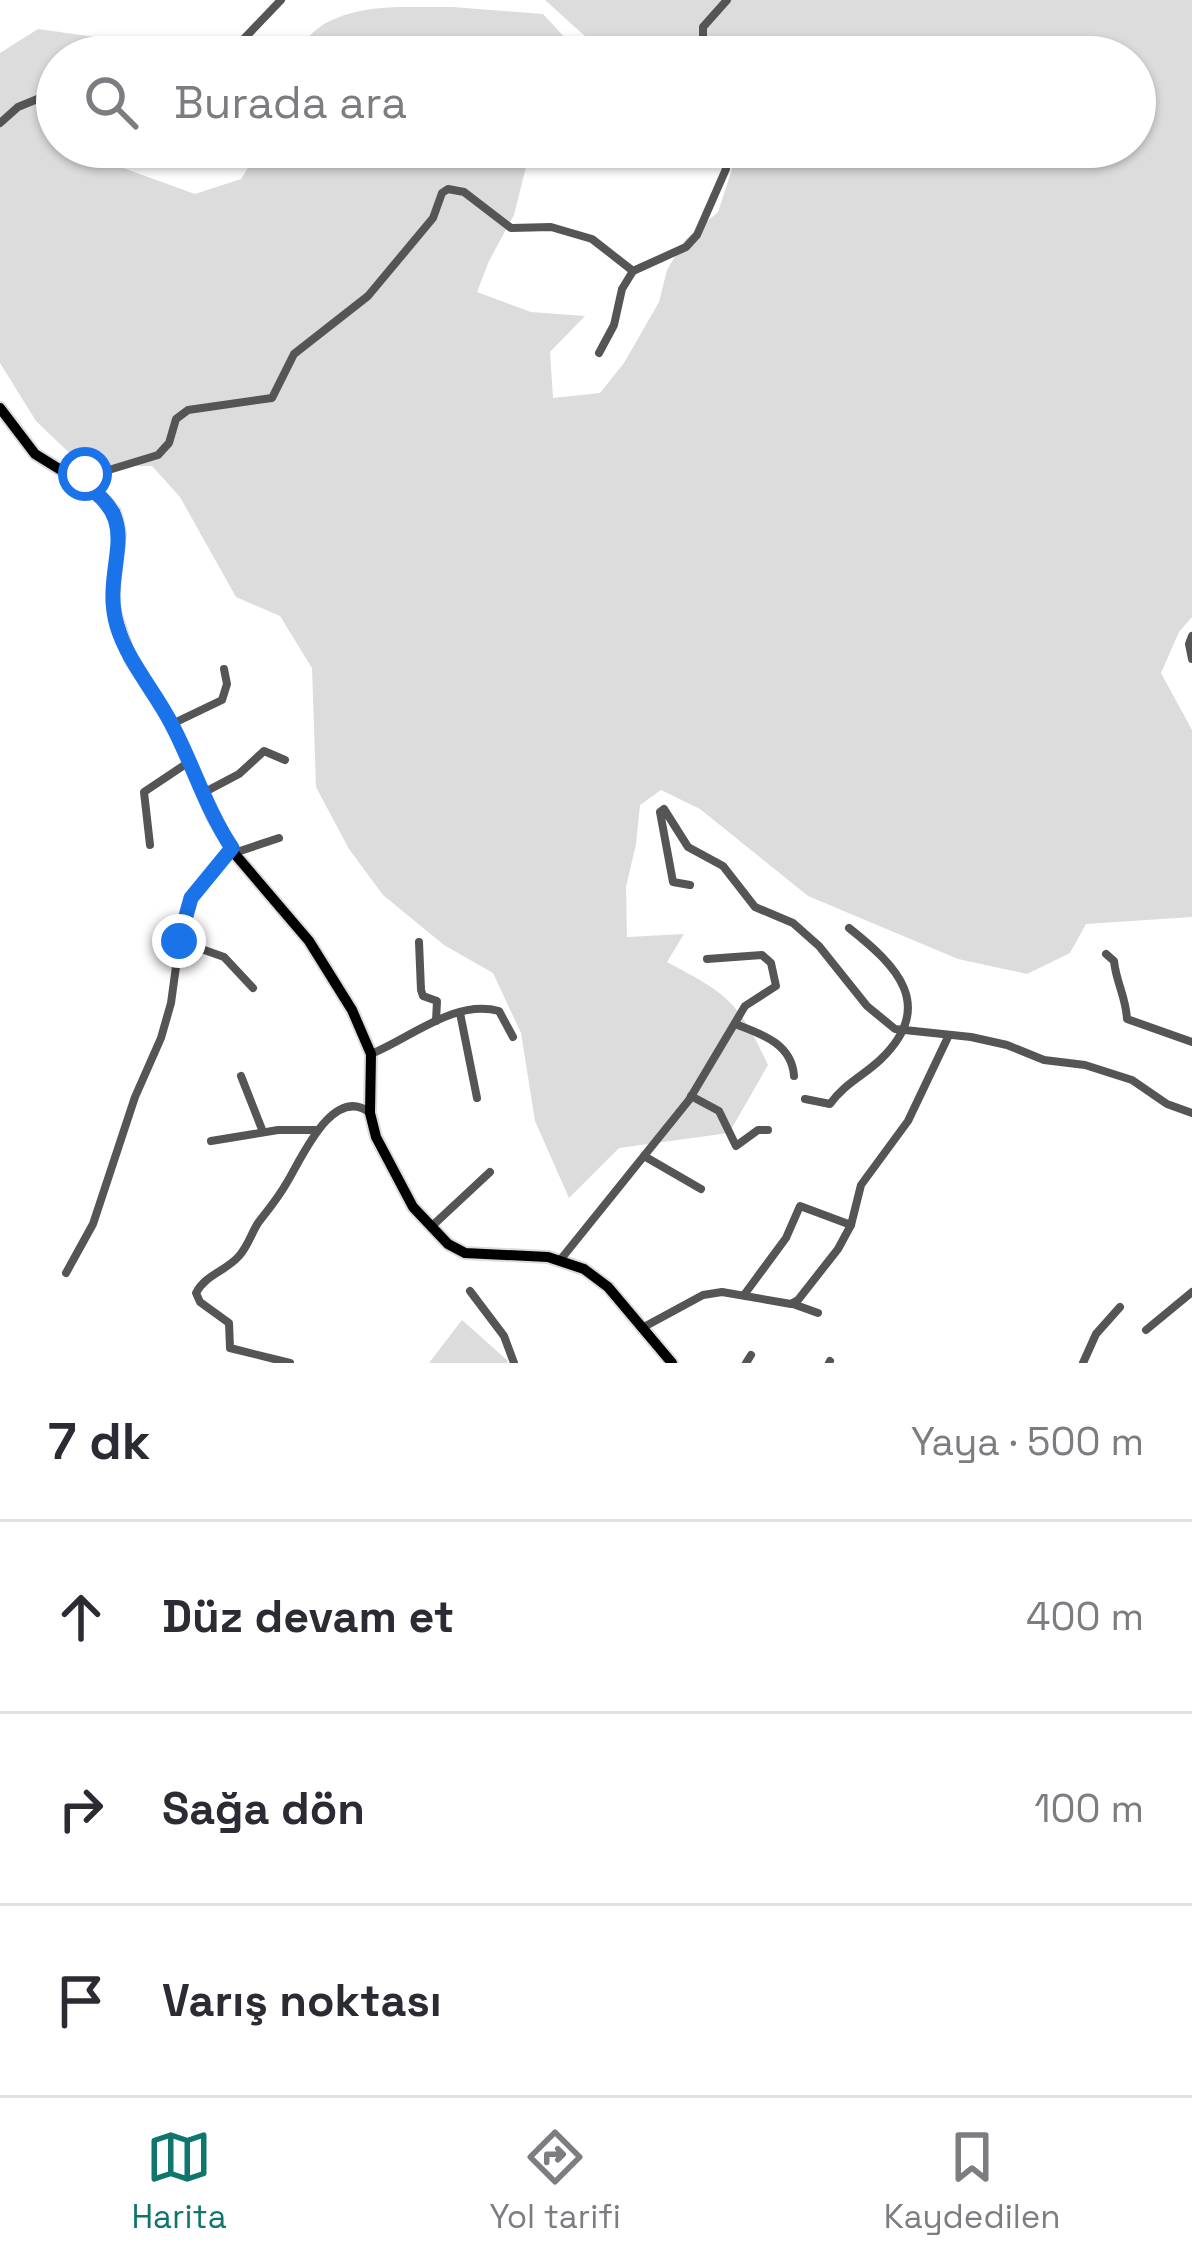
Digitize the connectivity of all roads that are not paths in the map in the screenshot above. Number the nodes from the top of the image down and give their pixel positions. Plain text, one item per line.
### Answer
1 (280, 0) edge
2 (727, 0) edge
3 (246, 36) edge
4 (703, 36) edge
5 (36, 99) edge
6 (0, 123) edge
7 (726, 168) edge
8 (633, 271) junction
9 (598, 353) dead end
10 (0, 408) edge
11 (76, 480) junction
12 (1192, 636) edge
13 (1192, 659) edge
14 (224, 669) dead end
15 (172, 724) junction
16 (285, 760) dead end
17 (190, 761) junction
18 (203, 793) junction
19 (279, 838) dead end
20 (150, 845) dead end
21 (233, 851) junction
22 (690, 885) dead end
23 (849, 928) dead end
24 (179, 941) junction
25 (419, 942) dead end
26 (1106, 954) dead end
27 (707, 959) dead end
28 (253, 988) dead end
29 (460, 1012) junction
30 (436, 1021) junction
31 (735, 1024) junction
32 (903, 1032) junction
33 (513, 1037) dead end
34 (948, 1037) junction
35 (1192, 1042) edge
36 (371, 1054) junction
37 (241, 1076) dead end
38 (794, 1076) dead end
39 (692, 1096) junction
40 (477, 1098) dead end
41 (805, 1099) dead end
42 (1192, 1112) edge
43 (370, 1114) junction
44 (318, 1130) junction
45 (768, 1130) dead end
46 (263, 1132) junction
47 (212, 1141) dead end
48 (644, 1156) junction
49 (490, 1172) dead end
50 (701, 1189) dead end
51 (851, 1226) junction
52 (430, 1228) junction
53 (561, 1259) junction
54 (66, 1273) dead end
55 (470, 1291) dead end
56 (1192, 1292) edge
57 (744, 1295) junction
58 (791, 1304) junction
59 (1120, 1306) dead end
60 (818, 1313) dead end
61 (640, 1329) junction
62 (1146, 1330) dead end
63 (290, 1363) edge
64 (514, 1363) edge
65 (672, 1363) edge
66 (1083, 1363) edge

1 - 3 street
2 - 4 street
5 - 6 street
7 - 8 street
8 - 9 street
8 - 11 street
10 - 11 main road
11 - 15 main road
12 - 13 street
14 - 15 street
15 - 17 main road
16 - 18 street
17 - 18 main road
17 - 20 street
18 - 21 main road
19 - 21 street
21 - 24 street
21 - 36 main road
22 - 32 street
23 - 32 street
24 - 28 street
24 - 54 street
25 - 30 street
26 - 35 street
27 - 31 street
29 - 30 street
29 - 33 street
29 - 40 street
30 - 36 street
31 - 38 street
31 - 39 street
32 - 34 street
32 - 41 street
34 - 42 street
34 - 51 street
36 - 43 main road
37 - 46 street
39 - 45 street
39 - 48 street
43 - 44 street
43 - 52 main road
44 - 46 street
44 - 63 street
46 - 47 street
48 - 50 street
48 - 53 street
49 - 52 street
51 - 57 street
51 - 58 street
52 - 53 main road
53 - 61 main road
55 - 64 street
56 - 62 street
57 - 58 street
57 - 61 street
58 - 60 street
59 - 66 street
61 - 65 main road

